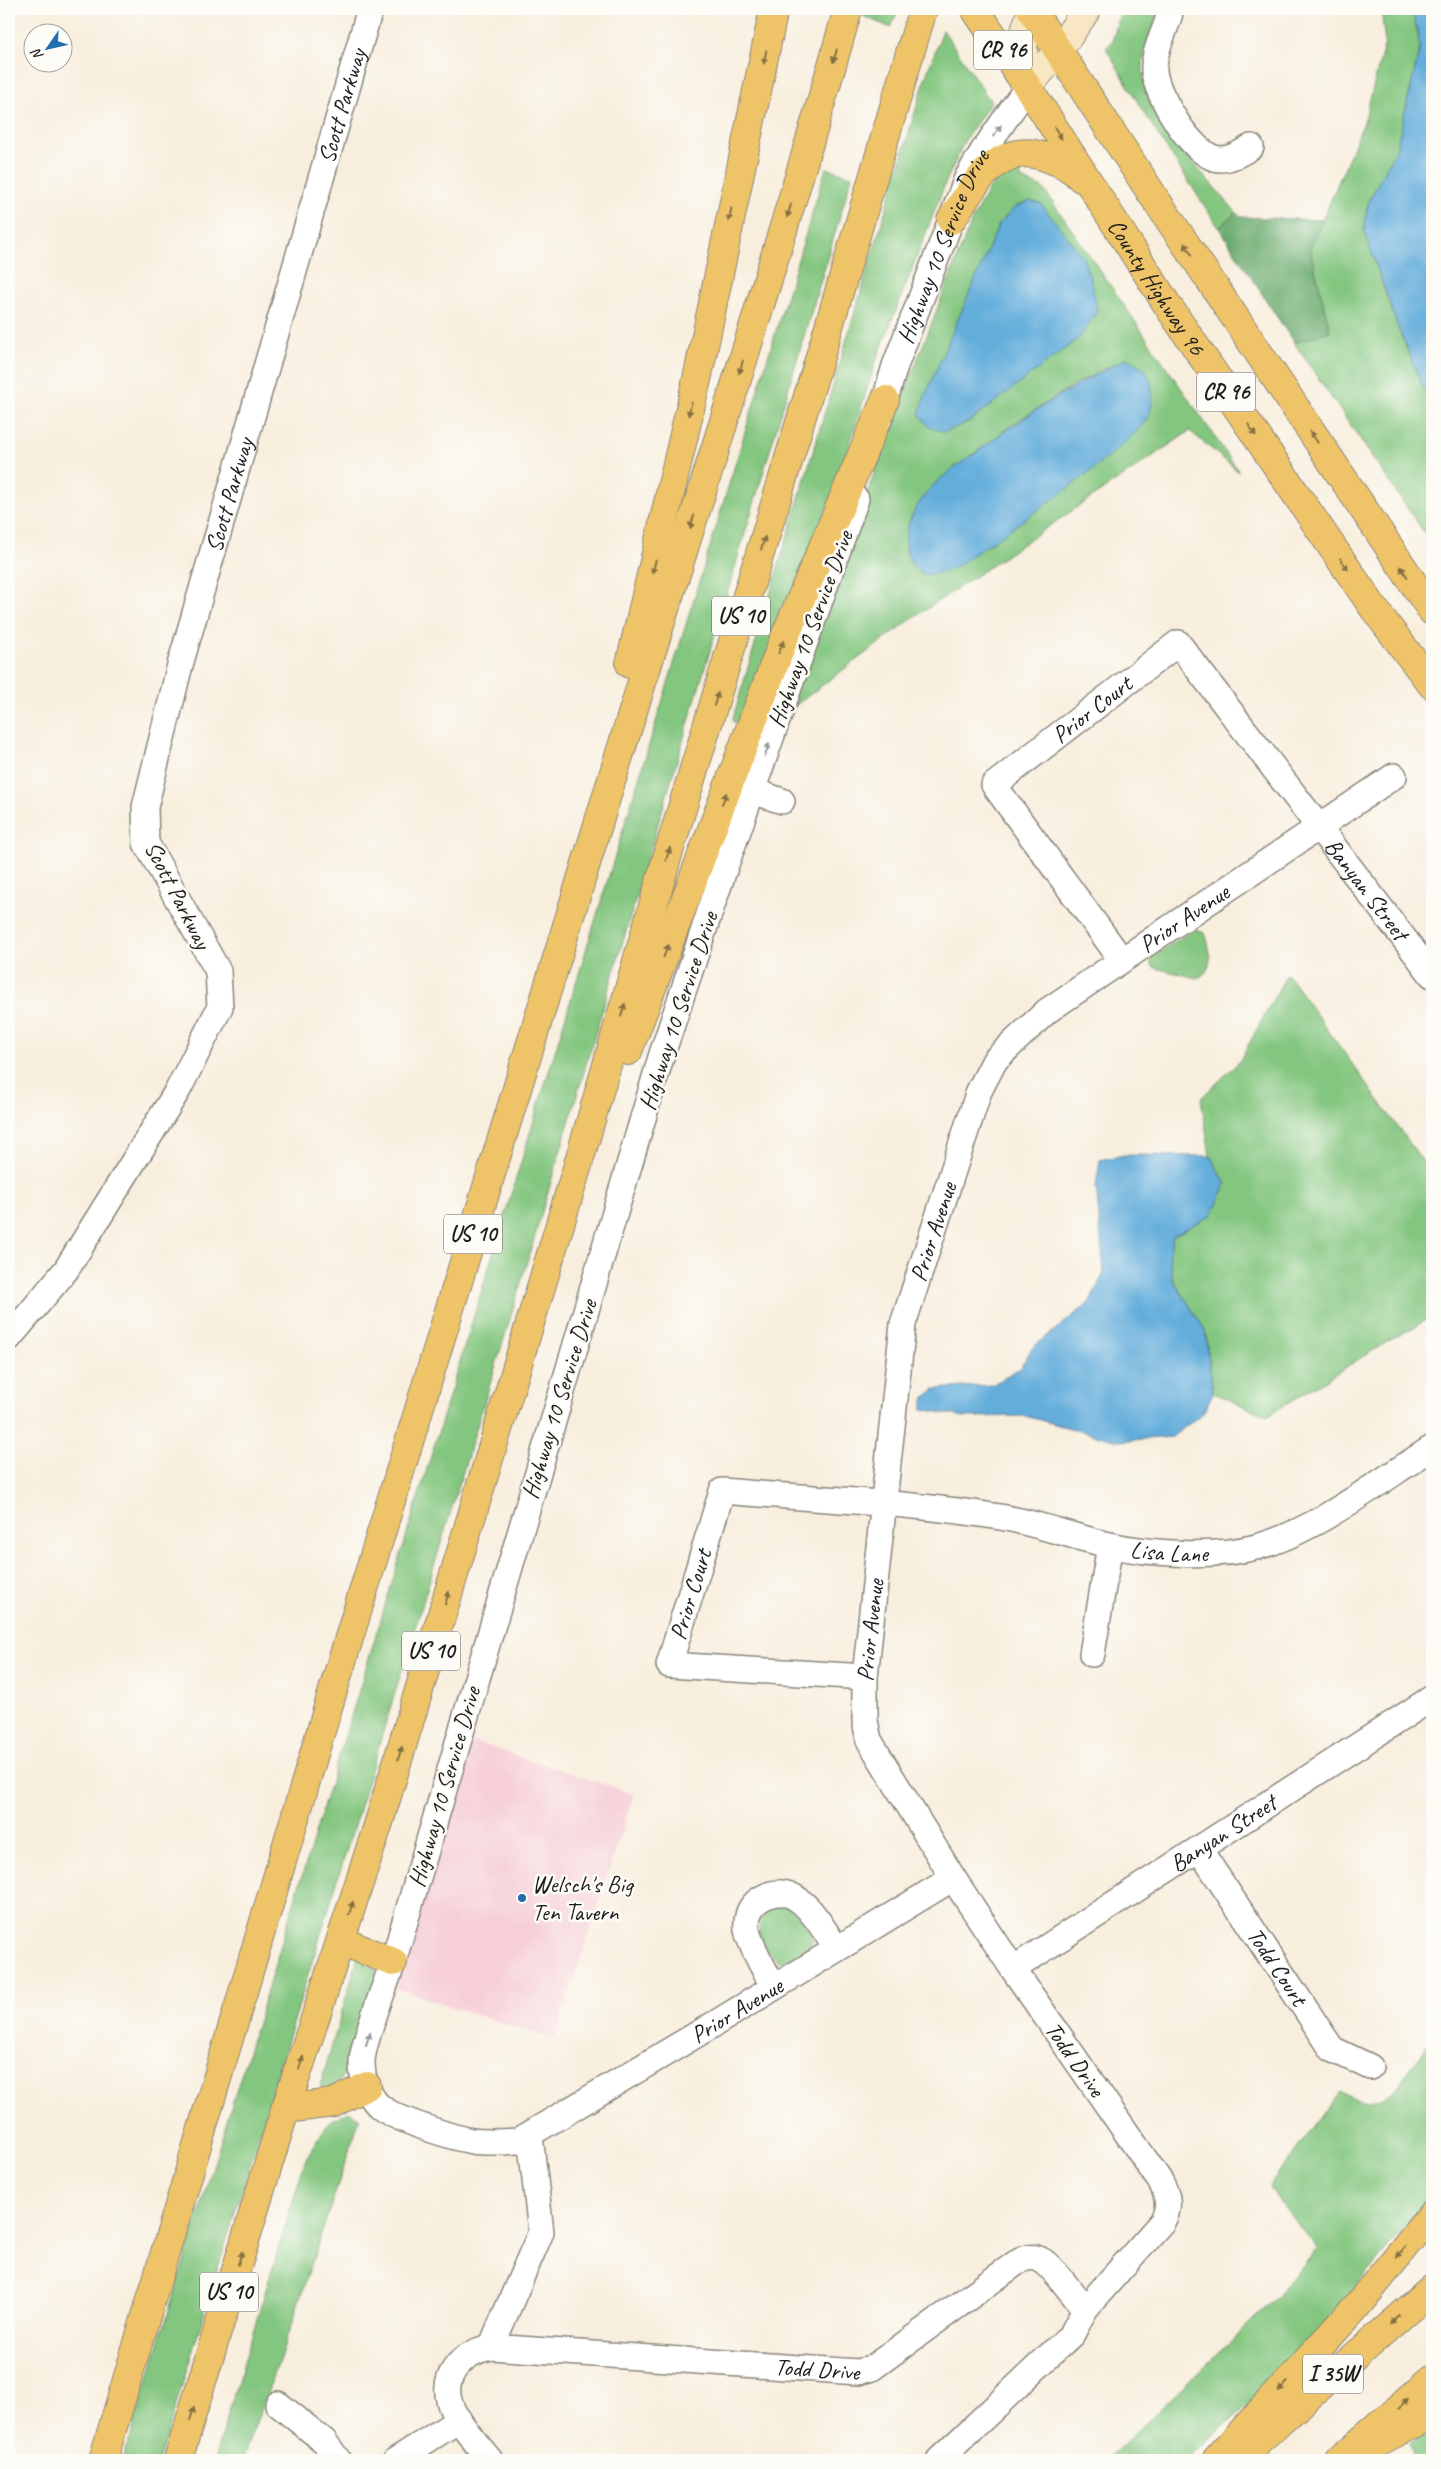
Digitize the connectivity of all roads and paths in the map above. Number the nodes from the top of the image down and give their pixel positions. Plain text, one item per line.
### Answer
1 (370, 9) edge
2 (774, 9) edge
3 (848, 9) edge
4 (923, 9) edge
5 (975, 9) edge
6 (1033, 9) edge
7 (1087, 9) edge
8 (1171, 9) edge
9 (1059, 50) junction
10 (1028, 86) junction
11 (1252, 147) dead end
12 (1105, 208) junction
13 (951, 220) junction
14 (885, 400) junction
15 (1432, 612) edge
16 (1432, 685) edge
17 (1394, 776) dead end
18 (753, 792) junction
19 (782, 802) dead end
20 (602, 812) junction
21 (1318, 827) junction
22 (1121, 960) junction
23 (1432, 975) edge
24 (570, 1191) junction
25 (11, 1331) edge
26 (1432, 1448) edge
27 (884, 1505) junction
28 (1110, 1545) junction
29 (1092, 1654) dead end
30 (865, 1678) junction
31 (1432, 1698) edge
32 (1198, 1849) junction
33 (953, 1878) junction
34 (341, 1941) junction
35 (836, 1948) junction
36 (393, 1962) junction
37 (1013, 1969) junction
38 (773, 1987) junction
39 (1370, 2067) dead end
40 (367, 2086) junction
41 (283, 2116) junction
42 (530, 2136) junction
43 (1432, 2214) edge
44 (1432, 2289) edge
45 (1085, 2310) junction
46 (491, 2347) junction
47 (1432, 2379) edge
48 (278, 2404) dead end
49 (1432, 2416) edge
50 (459, 2420) junction
51 (103, 2460) edge
52 (178, 2460) edge
53 (338, 2460) edge
54 (396, 2460) edge
55 (490, 2460) edge
56 (939, 2460) edge
57 (1216, 2460) edge
58 (1235, 2460) edge
59 (1339, 2460) edge

1 - 25 street, Scott Parkway
2 -> 20 main road
3 -> 20 main road, US 10
24 -> 4 main road, US 10
5 - 10 main road, County Highway 96 / CR 96
6 - 9 main road, County Highway 96 / CR 96
6 - 10 street
7 - 9 street
8 - 11 street
9 - 10 street
15 -> 9 main road, County Highway 96 / CR 96
10 -> 12 main road, County Highway 96 / CR 96
13 -> 10 street, Highway 10 Service Drive
12 - 13 main road
12 -> 16 main road, County Highway 96 / CR 96
13 - 14 street, Highway 10 Service Drive
18 -> 14 street, Highway 10 Service Drive
24 -> 14 main road
17 - 21 street, Prior Avenue
18 - 19 street
18 - 36 street, Highway 10 Service Drive
20 - 51 main road, US 10
21 - 22 street, Prior Avenue
21 - 22 street, Prior Court
21 - 23 street, Banyan Street
22 - 27 street, Prior Avenue
34 -> 24 main road, US 10
26 - 28 street, Lisa Lane
27 - 28 street, Lisa Lane
27 - 30 street, Prior Avenue
27 - 30 street, Prior Court
28 - 29 street
30 - 33 street, Prior Avenue
31 - 32 street, Banyan Street
32 - 37 street, Banyan Street
32 - 39 street, Todd Court
33 - 35 street, Prior Avenue
33 - 37 street, Todd Drive
34 - 36 main road
41 -> 34 main road, US 10
35 - 38 street, Prior Avenue
35 - 38 street
40 -> 36 street, Prior Avenue
37 - 45 street, Todd Drive
38 - 42 street, Prior Avenue
40 - 41 main road
40 - 42 street, Prior Avenue
52 -> 41 main road, US 10
42 - 46 street
43 -> 57 main road
44 -> 58 main road, I 35W
45 - 46 street, Todd Drive
45 - 56 street, Todd Drive
46 - 50 street, Todd Drive
59 -> 47 main road, I 35W
48 - 53 street
49 - 59 main road
50 - 54 street
50 - 55 street, Todd Drive

